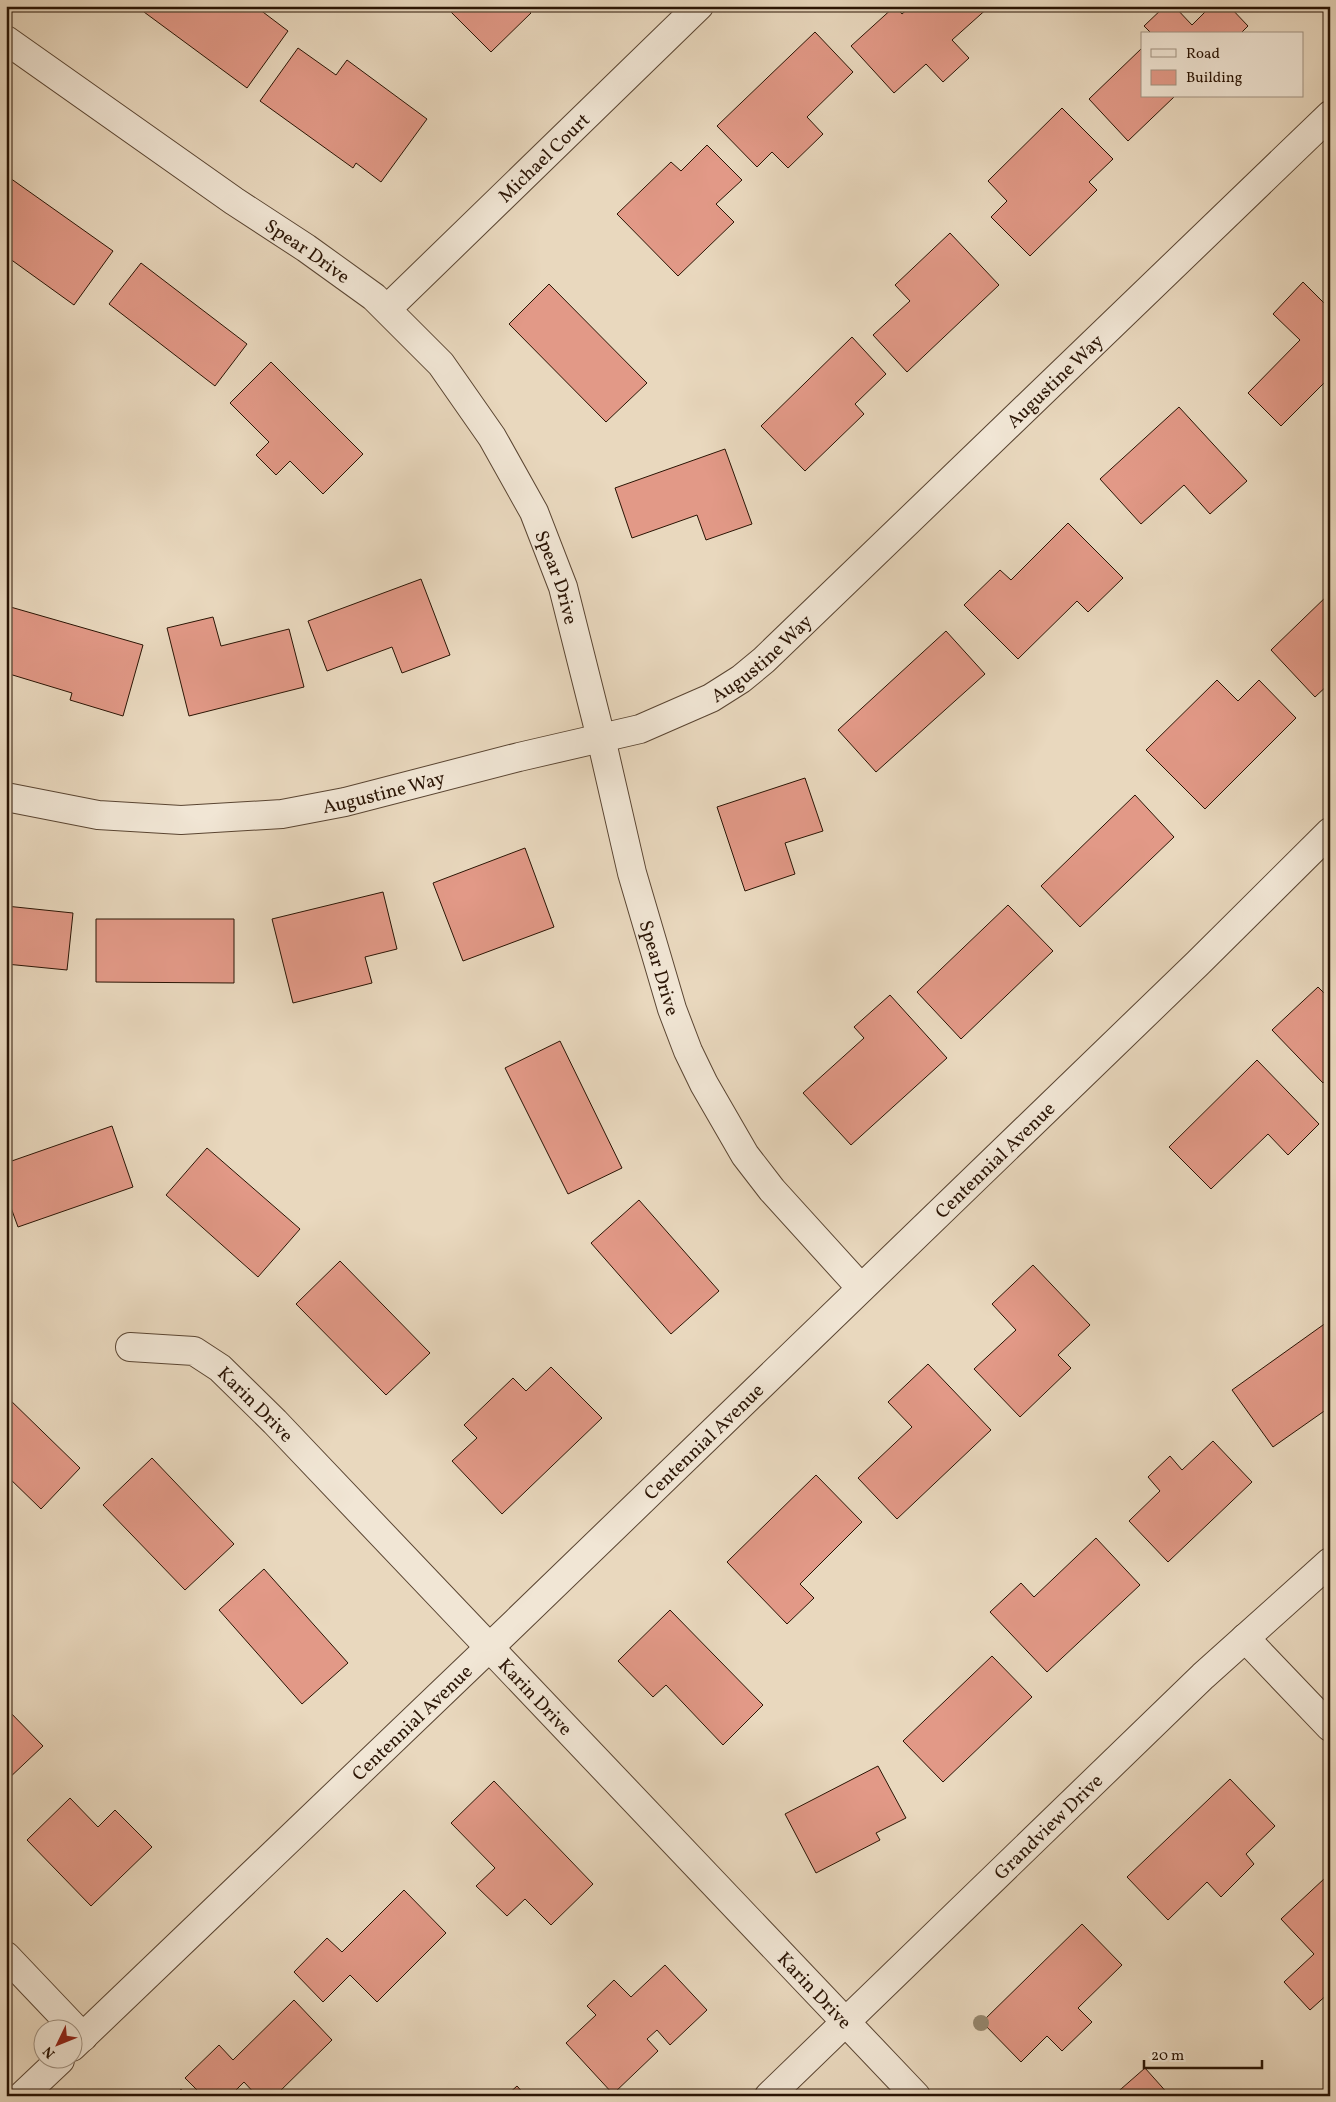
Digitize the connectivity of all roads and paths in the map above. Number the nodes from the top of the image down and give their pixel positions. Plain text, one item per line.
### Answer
1 (699, 6) edge
2 (6, 40) edge
3 (1330, 115) edge
4 (387, 310) junction
5 (601, 738) junction
6 (6, 798) edge
7 (1330, 832) edge
8 (861, 1288) junction
9 (130, 1347) dead end
10 (1330, 1562) edge
11 (1245, 1638) junction
12 (490, 1647) junction
13 (1330, 1727) edge
14 (6, 1956) edge
15 (60, 2020) edge
16 (846, 2021) junction
17 (82, 2038) edge
18 (49, 2070) edge
19 (22, 2096) edge
20 (769, 2096) edge
21 (916, 2096) edge

1 - 4 street, Michael Court
2 - 4 street, Spear Drive
3 - 5 street, Augustine Way
4 - 5 street, Spear Drive
5 - 6 street, Augustine Way
5 - 8 street, Spear Drive
7 - 8 street, Centennial Avenue
8 - 12 street, Centennial Avenue
9 - 12 street, Karin Drive
10 - 11 street, Grandview Drive
11 - 13 street
11 - 16 street, Grandview Drive
12 - 16 street, Karin Drive
12 - 17 street, Centennial Avenue
14 - 15 street
16 - 20 street, Grandview Drive
16 - 21 street, Karin Drive
18 - 19 street

